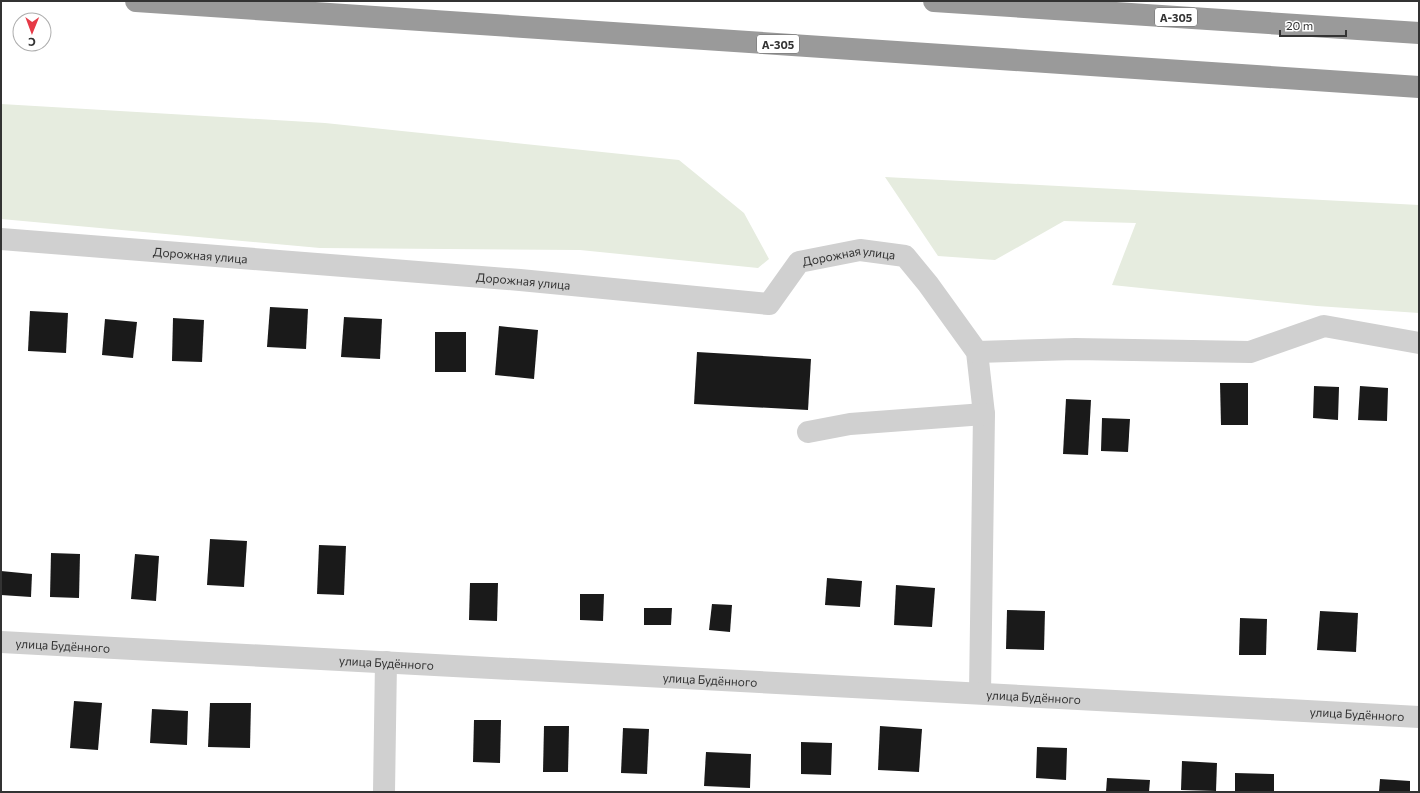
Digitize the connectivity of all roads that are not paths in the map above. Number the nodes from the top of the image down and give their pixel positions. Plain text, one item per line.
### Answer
1 (136, 1) edge
2 (934, 1) edge
3 (1419, 33) edge
4 (1419, 87) edge
5 (1, 239) edge
6 (1419, 343) edge
7 (977, 352) junction
8 (984, 414) junction
9 (808, 432) dead end
10 (1, 642) edge
11 (386, 662) junction
12 (980, 693) junction
13 (1419, 717) edge
14 (384, 792) edge

1 - 4 highway, А-305
2 - 3 highway, А-305
5 - 7 street, Дорожная улица
6 - 7 street
7 - 8 street
8 - 9 street
8 - 12 street
10 - 11 street, улица Будённого
11 - 12 street, улица Будённого
11 - 14 street
12 - 13 street, улица Будённого

